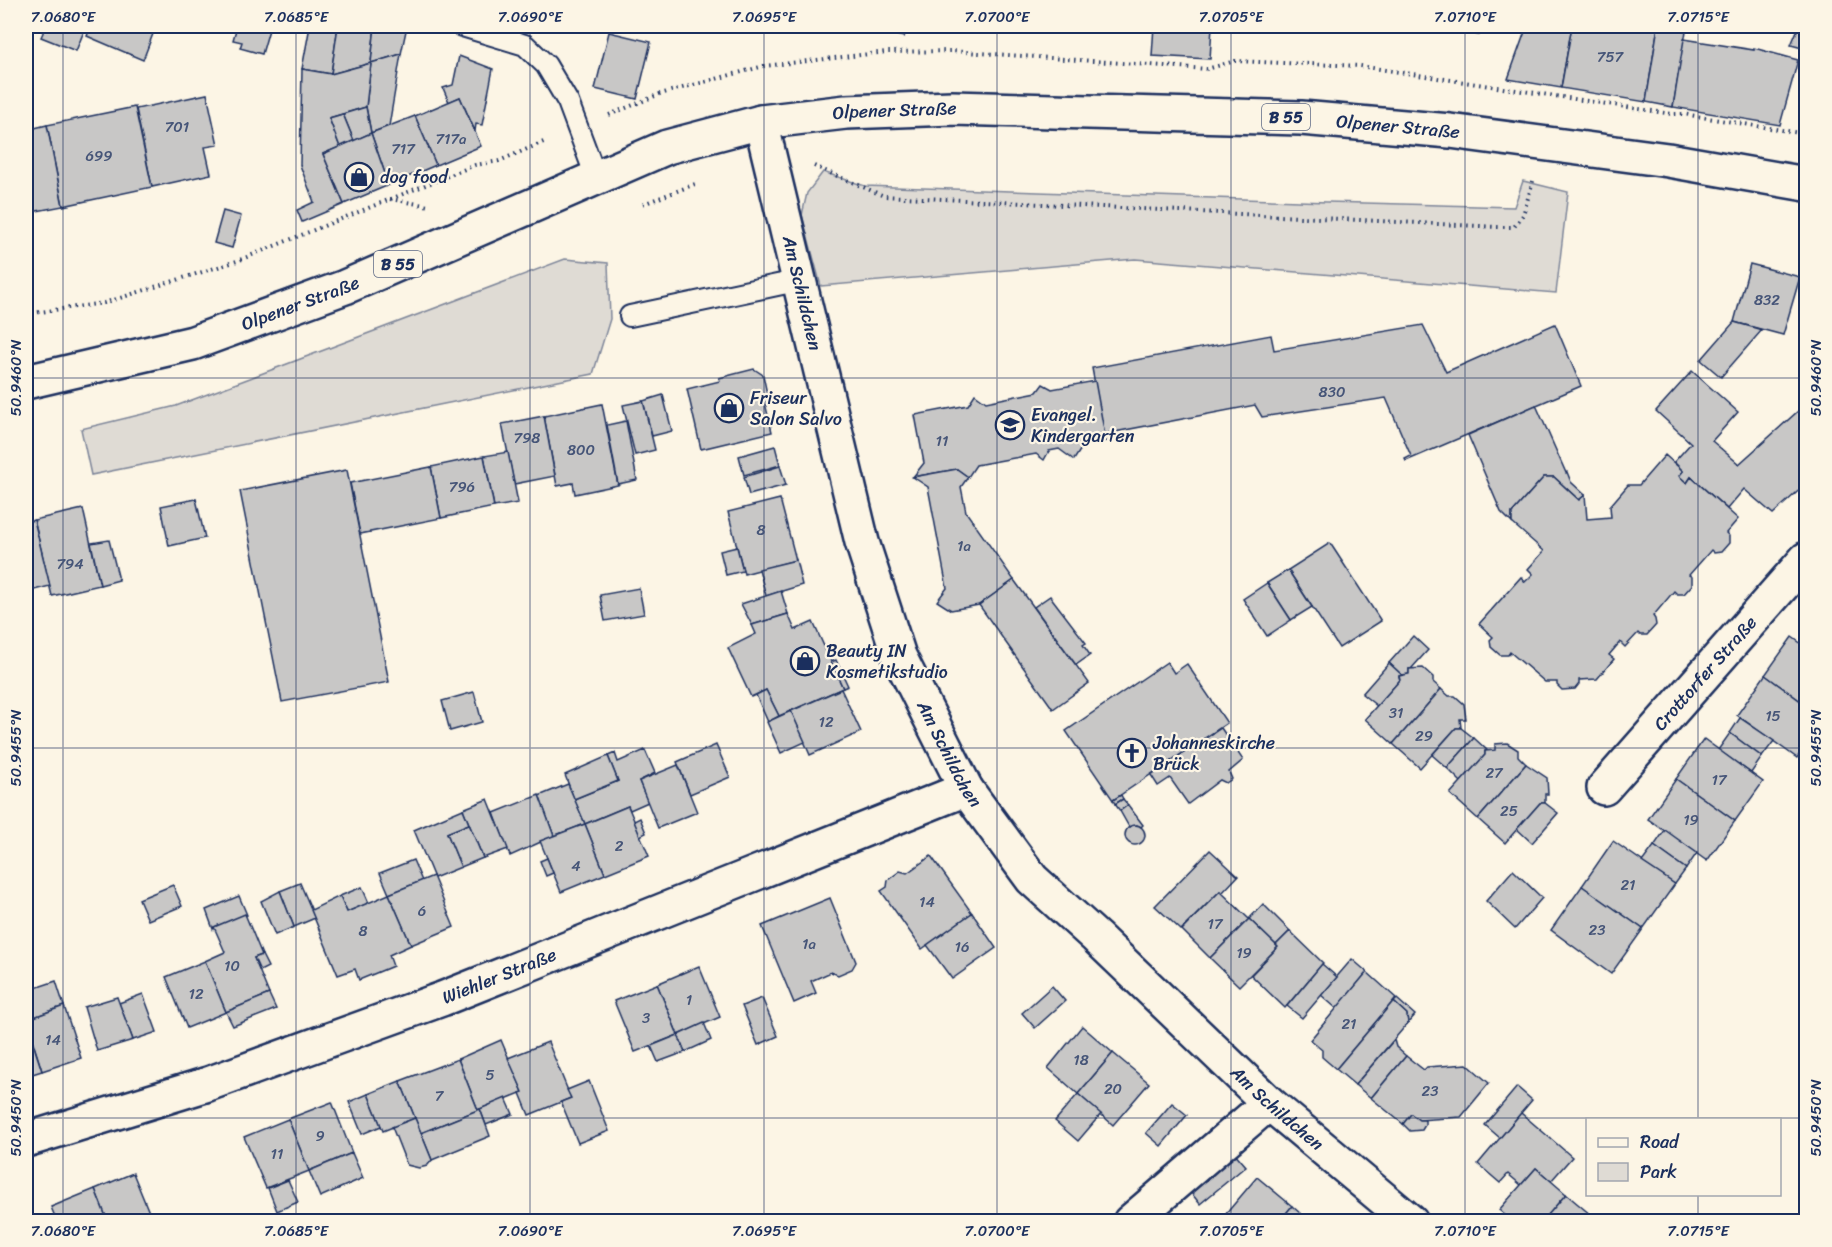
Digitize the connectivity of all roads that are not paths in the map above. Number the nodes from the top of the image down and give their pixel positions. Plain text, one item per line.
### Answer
1 (462, 26) edge
2 (761, 122) junction
3 (596, 177) junction
4 (1806, 184) edge
5 (799, 279) junction
6 (630, 316) dead end
7 (26, 382) edge
8 (1806, 559) edge
9 (1604, 788) dead end
10 (966, 789) junction
11 (1269, 1103) junction
12 (26, 1140) edge
13 (1130, 1221) edge
14 (1411, 1221) edge

1 - 3 lane
2 - 3 street, Olpener Straße / B 55
2 - 4 street, Olpener Straße / B 55
2 - 5 street, Am Schildchen
3 - 7 street, Olpener Straße / B 55
5 - 6 lane
5 - 10 street, Am Schildchen
8 - 9 street, Crottorfer Straße
10 - 11 street, Am Schildchen
10 - 12 street, Wiehler Straße
11 - 13 street
11 - 14 street, Am Schildchen

